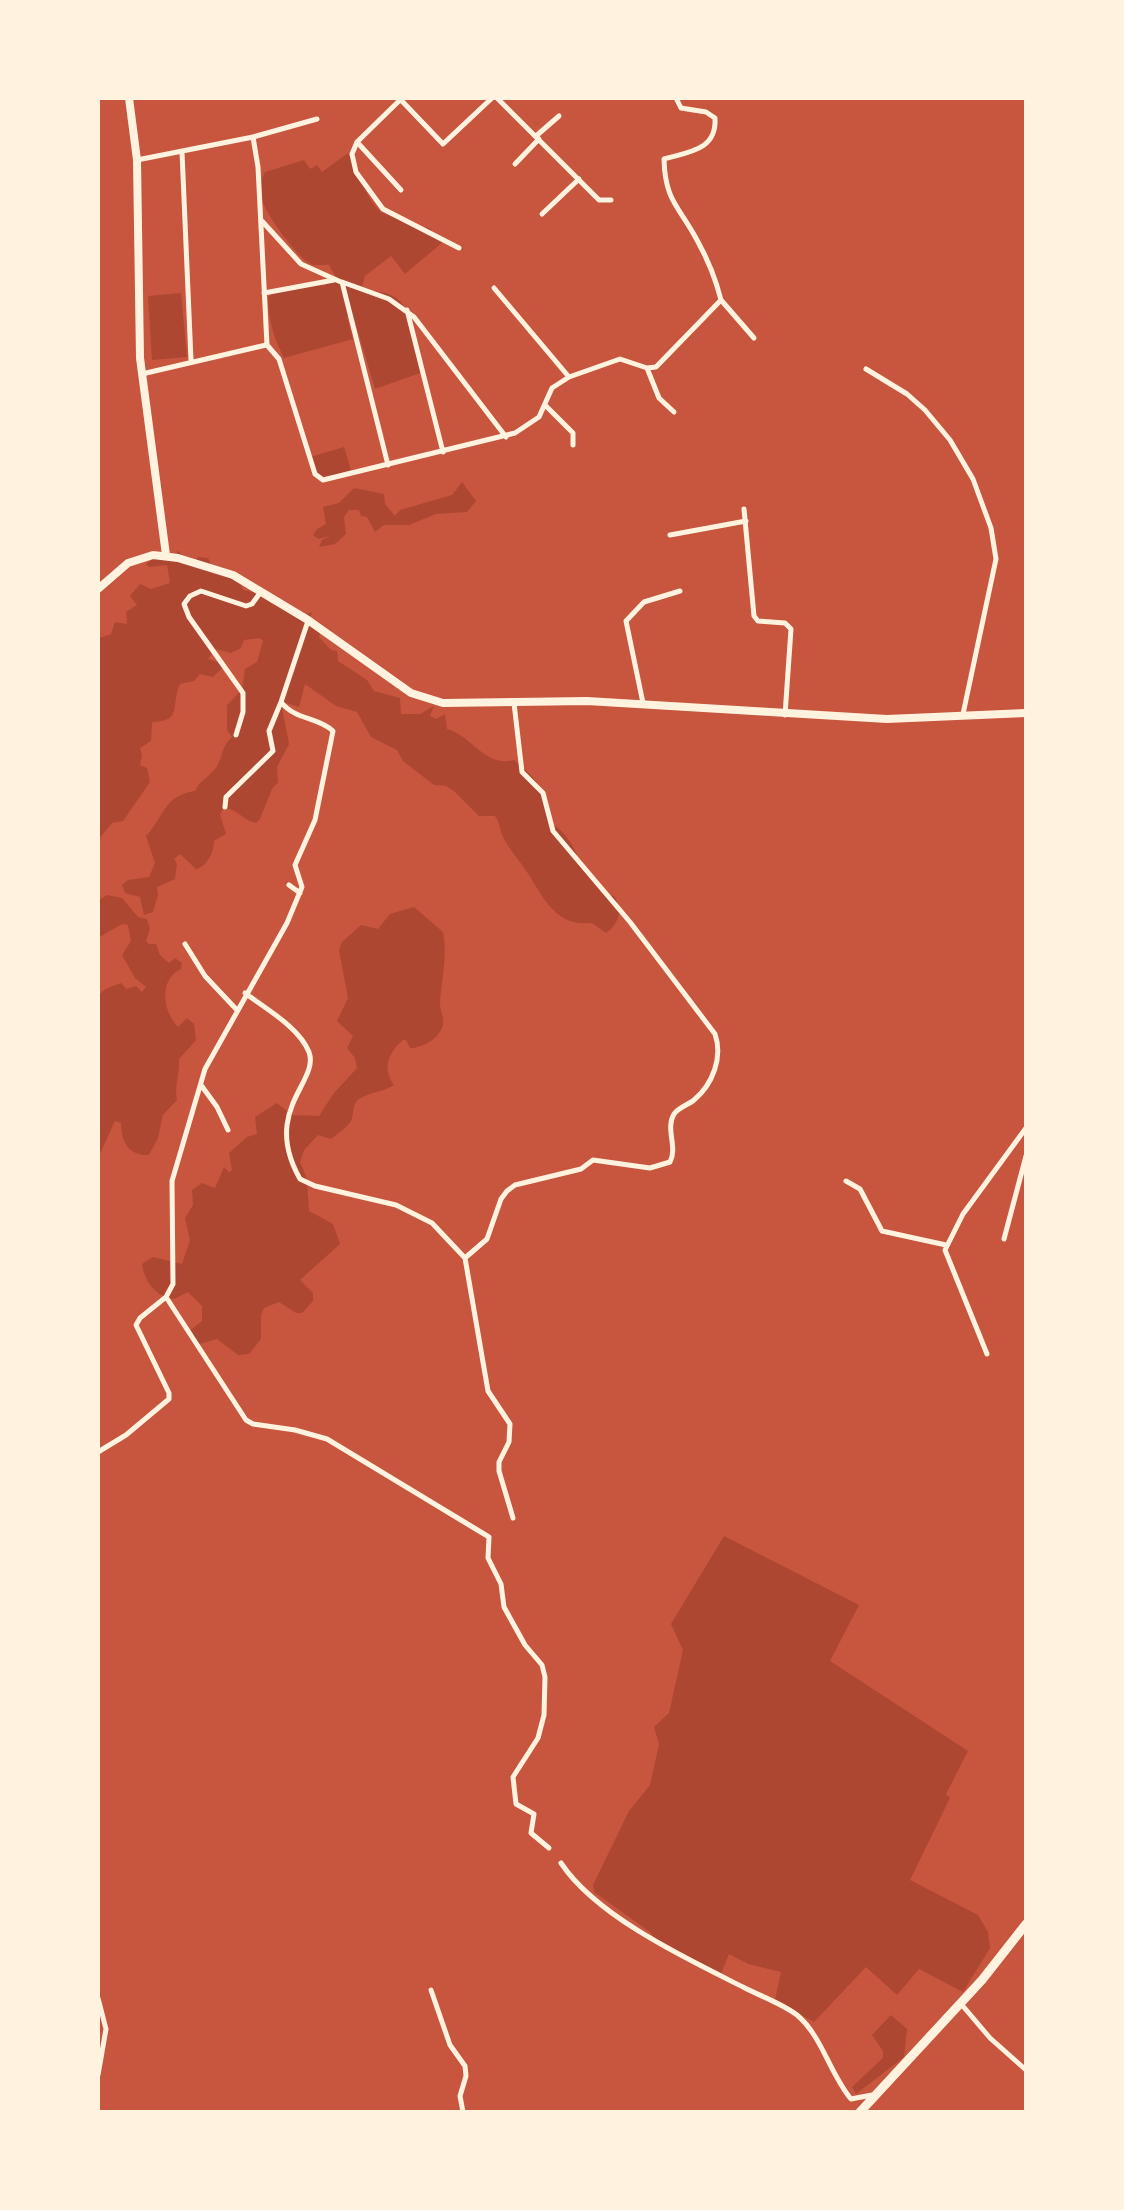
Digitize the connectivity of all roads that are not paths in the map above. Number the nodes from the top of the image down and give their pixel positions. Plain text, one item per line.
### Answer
1 (129, 98) edge
2 (401, 98) edge
3 (494, 98) edge
4 (676, 98) edge
5 (559, 116) dead end
6 (317, 119) dead end
7 (253, 136) junction
8 (537, 138) junction
9 (357, 142) junction
10 (182, 152) junction
11 (137, 160) junction
12 (515, 164) dead end
13 (579, 179) junction
14 (401, 190) dead end
15 (612, 200) dead end
16 (542, 214) dead end
17 (259, 218) junction
18 (459, 248) dead end
19 (338, 281) junction
20 (494, 288) dead end
21 (264, 293) junction
22 (721, 300) junction
23 (406, 310) junction
24 (754, 338) dead end
25 (267, 345) junction
26 (192, 360) junction
27 (646, 368) junction
28 (866, 369) dead end
29 (142, 374) junction
30 (568, 377) junction
31 (545, 405) junction
32 (674, 412) dead end
33 (506, 436) junction
34 (573, 445) dead end
35 (443, 452) junction
36 (388, 465) junction
37 (744, 508) dead end
38 (746, 521) junction
39 (670, 535) dead end
40 (166, 555) junction
41 (98, 589) edge
42 (262, 591) junction
43 (680, 591) dead end
44 (308, 620) junction
45 (280, 702) junction
46 (514, 702) junction
47 (644, 704) junction
48 (1026, 712) edge
49 (786, 714) junction
50 (963, 714) junction
51 (236, 735) dead end
52 (225, 807) dead end
53 (288, 885) dead end
54 (300, 893) junction
55 (184, 944) dead end
56 (246, 994) junction
57 (236, 1009) junction
58 (201, 1085) junction
59 (1026, 1128) edge
60 (228, 1130) dead end
61 (1026, 1156) edge
62 (846, 1182) dead end
63 (1004, 1239) dead end
64 (946, 1245) junction
65 (465, 1258) junction
66 (166, 1297) junction
67 (986, 1354) dead end
68 (98, 1452) edge
69 (514, 1518) dead end
70 (549, 1848) dead end
71 (561, 1863) dead end
72 (1026, 1925) edge
73 (431, 1990) dead end
74 (98, 1998) edge
75 (960, 2003) junction
76 (1026, 2070) edge
77 (98, 2074) edge
78 (875, 2094) junction
79 (463, 2112) edge
80 (860, 2112) edge

1 - 11 main road
2 - 3 street
2 - 9 street
3 - 8 street
4 - 22 street
5 - 8 street
6 - 7 street
7 - 10 street
7 - 17 street
8 - 12 street
8 - 13 street
9 - 14 street
9 - 18 street
10 - 11 street
10 - 26 street
11 - 29 main road
13 - 15 street
13 - 16 street
17 - 19 street
17 - 21 street
19 - 21 street
19 - 23 street
19 - 36 street
20 - 30 street
21 - 25 street
22 - 24 street
22 - 27 street
23 - 33 street
23 - 35 street
25 - 26 street
25 - 36 street
26 - 29 street
27 - 30 street
27 - 32 street
28 - 50 street
29 - 40 main road
30 - 31 street
31 - 33 street
31 - 34 street
33 - 35 street
35 - 36 street
37 - 38 street
38 - 39 street
38 - 49 street
40 - 41 main road
40 - 42 main road
42 - 44 main road
42 - 51 street
43 - 47 street
44 - 45 street
44 - 46 main road
45 - 52 street
45 - 54 street
46 - 47 main road
46 - 65 street
47 - 49 main road
48 - 50 main road
49 - 50 main road
53 - 54 street
54 - 56 street
55 - 57 street
56 - 57 street
56 - 65 street
57 - 58 street
58 - 60 street
58 - 66 street
59 - 64 street
61 - 63 street
62 - 64 street
64 - 67 street
65 - 69 street
66 - 68 street
66 - 70 street
71 - 78 street
72 - 75 highway
73 - 79 street
74 - 77 street
75 - 76 street
75 - 78 highway
78 - 80 highway

